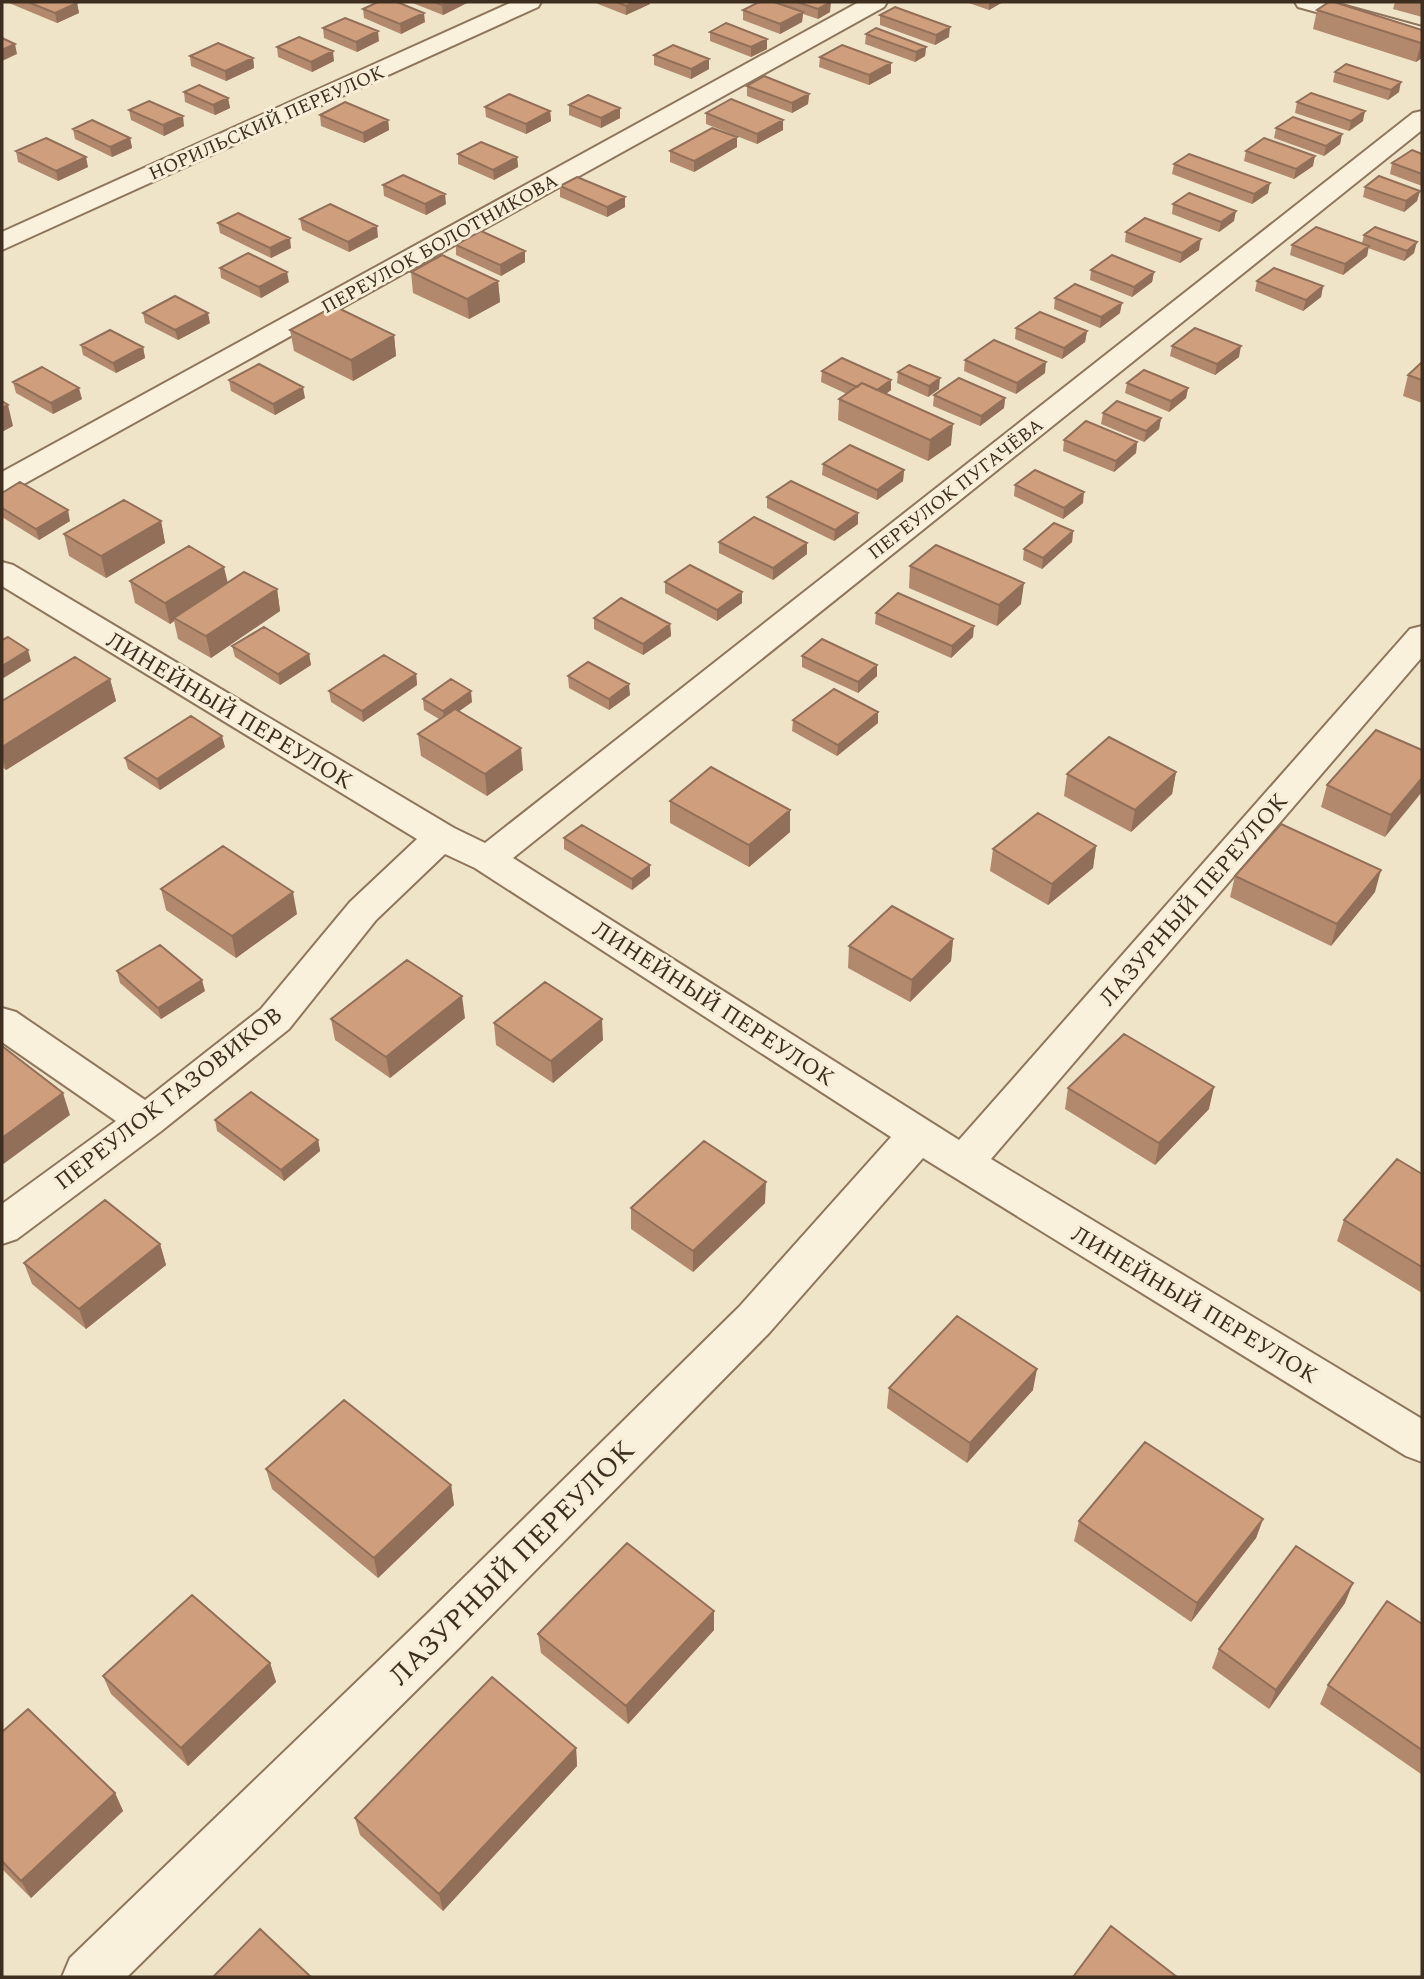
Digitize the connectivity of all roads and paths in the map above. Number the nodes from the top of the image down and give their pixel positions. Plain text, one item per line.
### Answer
1 (530, 2) edge
2 (876, 2) edge
3 (1307, 2) edge
4 (1422, 34) edge
5 (1422, 118) edge
6 (2, 242) edge
7 (2, 484) edge
8 (2, 572) edge
9 (1422, 636) edge
10 (441, 837) junction
11 (488, 859) junction
12 (2, 1022) edge
13 (146, 1121) junction
14 (919, 1134) junction
15 (963, 1163) junction
16 (2, 1227) edge
17 (1422, 1442) edge
18 (89, 1977) edge

1 - 6 street, НОРИЛЬСКИЙ ПЕРЕУЛОК
2 - 7 street, ПЕРЕУЛОК БОЛОТНИКОВА
3 - 4 street
5 - 11 street, ПЕРЕУЛОК ПУГАЧЁВА
8 - 10 street, ЛИНЕЙНЫЙ ПЕРЕУЛОК
9 - 15 street, ЛАЗУРНЫЙ ПЕРЕУЛОК
10 - 11 street, ЛИНЕЙНЫЙ ПЕРЕУЛОК
10 - 13 street, ПЕРЕУЛОК ГАЗОВИКОВ
11 - 14 street, ЛИНЕЙНЫЙ ПЕРЕУЛОК
12 - 13 street
13 - 16 street, ПЕРЕУЛОК ГАЗОВИКОВ
14 - 15 street, ЛИНЕЙНЫЙ ПЕРЕУЛОК
14 - 18 street, ЛАЗУРНЫЙ ПЕРЕУЛОК
15 - 17 street, ЛИНЕЙНЫЙ ПЕРЕУЛОК

